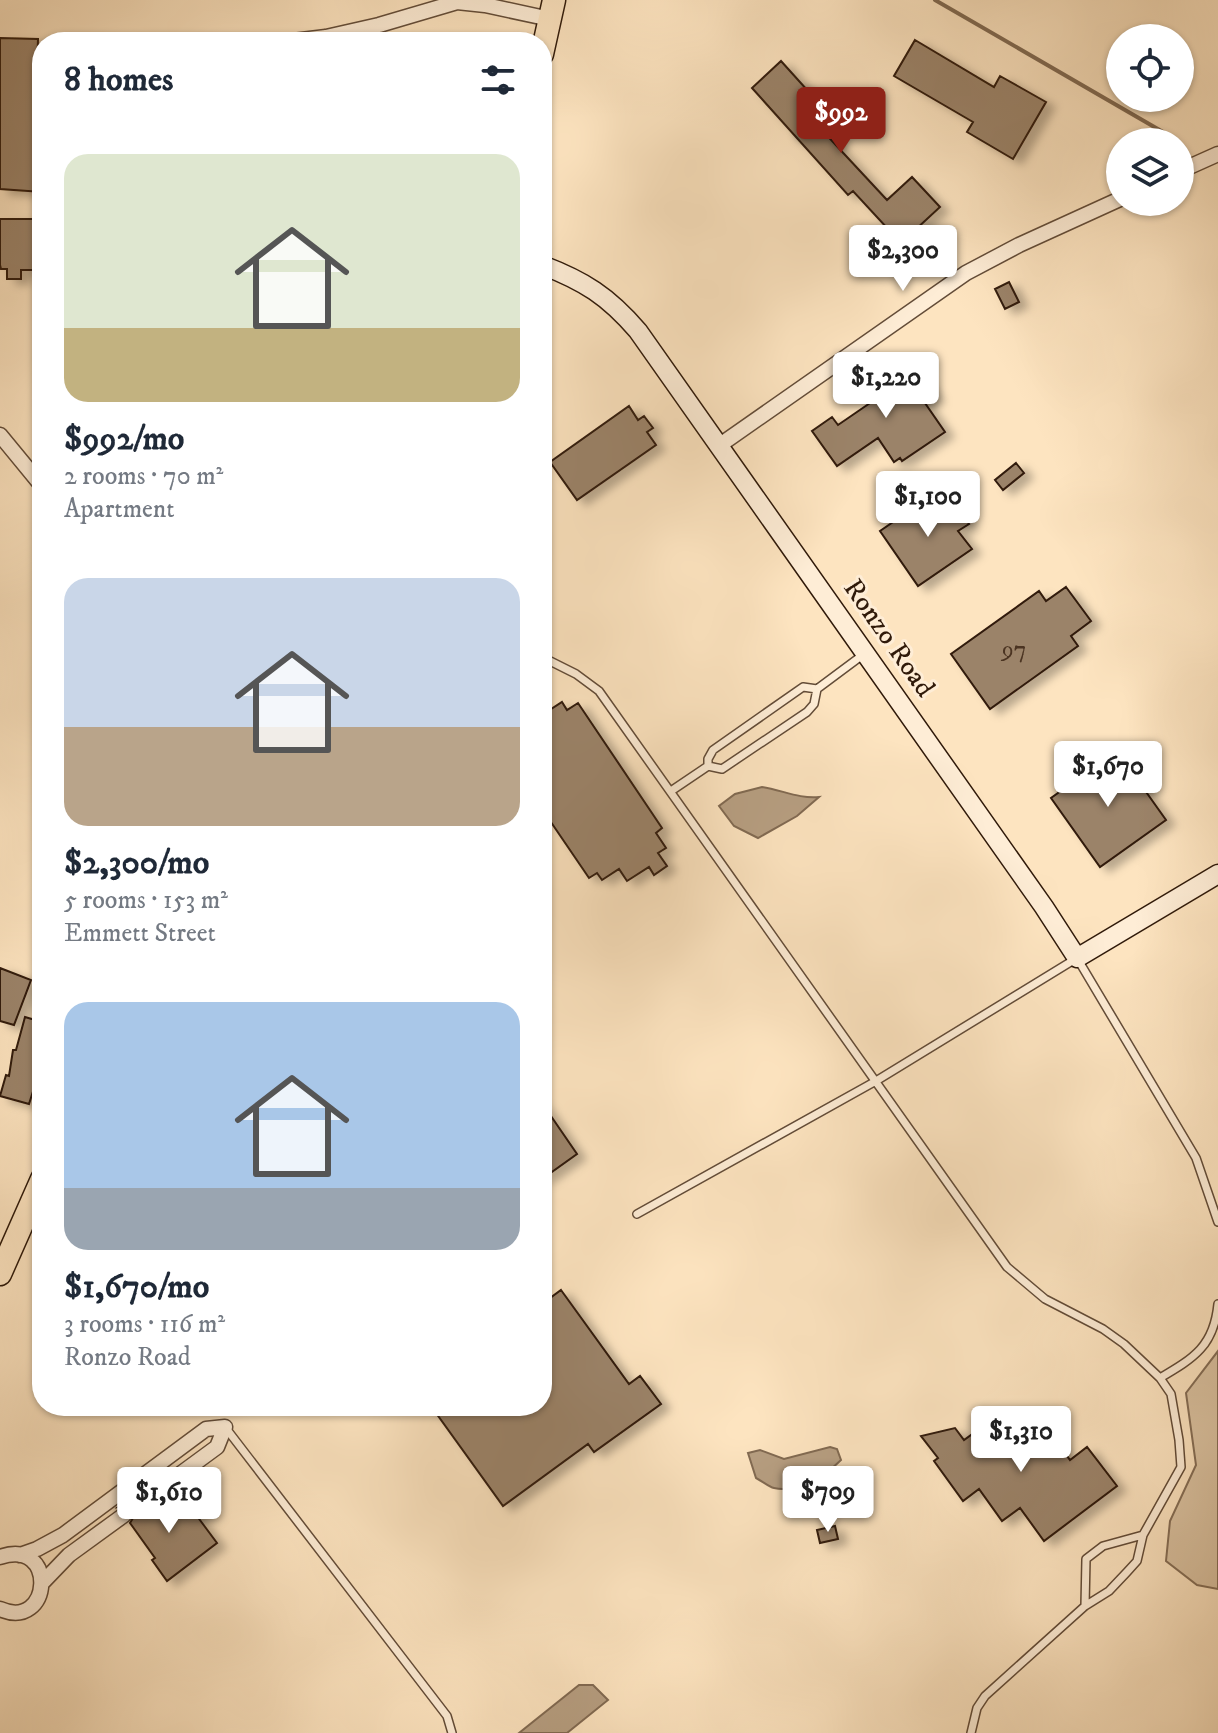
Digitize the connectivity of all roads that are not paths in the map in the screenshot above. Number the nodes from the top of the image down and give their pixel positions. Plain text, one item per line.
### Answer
1 (552, 9) edge
2 (346, 32) edge
3 (547, 32) edge
4 (1218, 154) edge
5 (1194, 165) edge
6 (1106, 205) edge
7 (552, 269) edge
8 (0, 435) edge
9 (720, 445) junction
10 (32, 474) edge
11 (866, 653) junction
12 (552, 662) edge
13 (817, 689) junction
14 (708, 766) junction
15 (671, 791) junction
16 (1218, 874) edge
17 (1077, 958) junction
18 (876, 1081) junction
19 (32, 1202) edge
20 (637, 1214) dead end
21 (1218, 1222) edge
22 (0, 1274) edge
23 (1218, 1304) edge
24 (1160, 1378) junction
25 (225, 1427) junction
26 (153, 1494) tunnel mouth
27 (124, 1515) tunnel mouth
28 (1143, 1535) junction
29 (20, 1555) junction
30 (0, 1557) edge
31 (43, 1582) junction
32 (1085, 1606) junction
33 (0, 1609) edge
34 (452, 1733) edge
35 (971, 1733) edge

1 - 2 street
1 - 3 main road
4 - 5 street
6 - 9 street
7 - 9 main road, Ronzo Road
8 - 10 street
9 - 11 main road, Ronzo Road
11 - 13 lane
11 - 17 main road, Ronzo Road
12 - 15 lane
13 - 14 lane
13 - 14 lane
14 - 15 lane
15 - 18 lane
16 - 17 main road
17 - 18 lane
17 - 21 lane
18 - 20 lane
18 - 24 lane
19 - 22 main road
23 - 24 lane
24 - 28 lane
25 - 26 street
25 - 29 street
25 - 34 lane
27 - 31 street
28 - 32 lane
28 - 32 lane
29 - 30 street
29 - 31 street
31 - 33 street
32 - 35 lane

